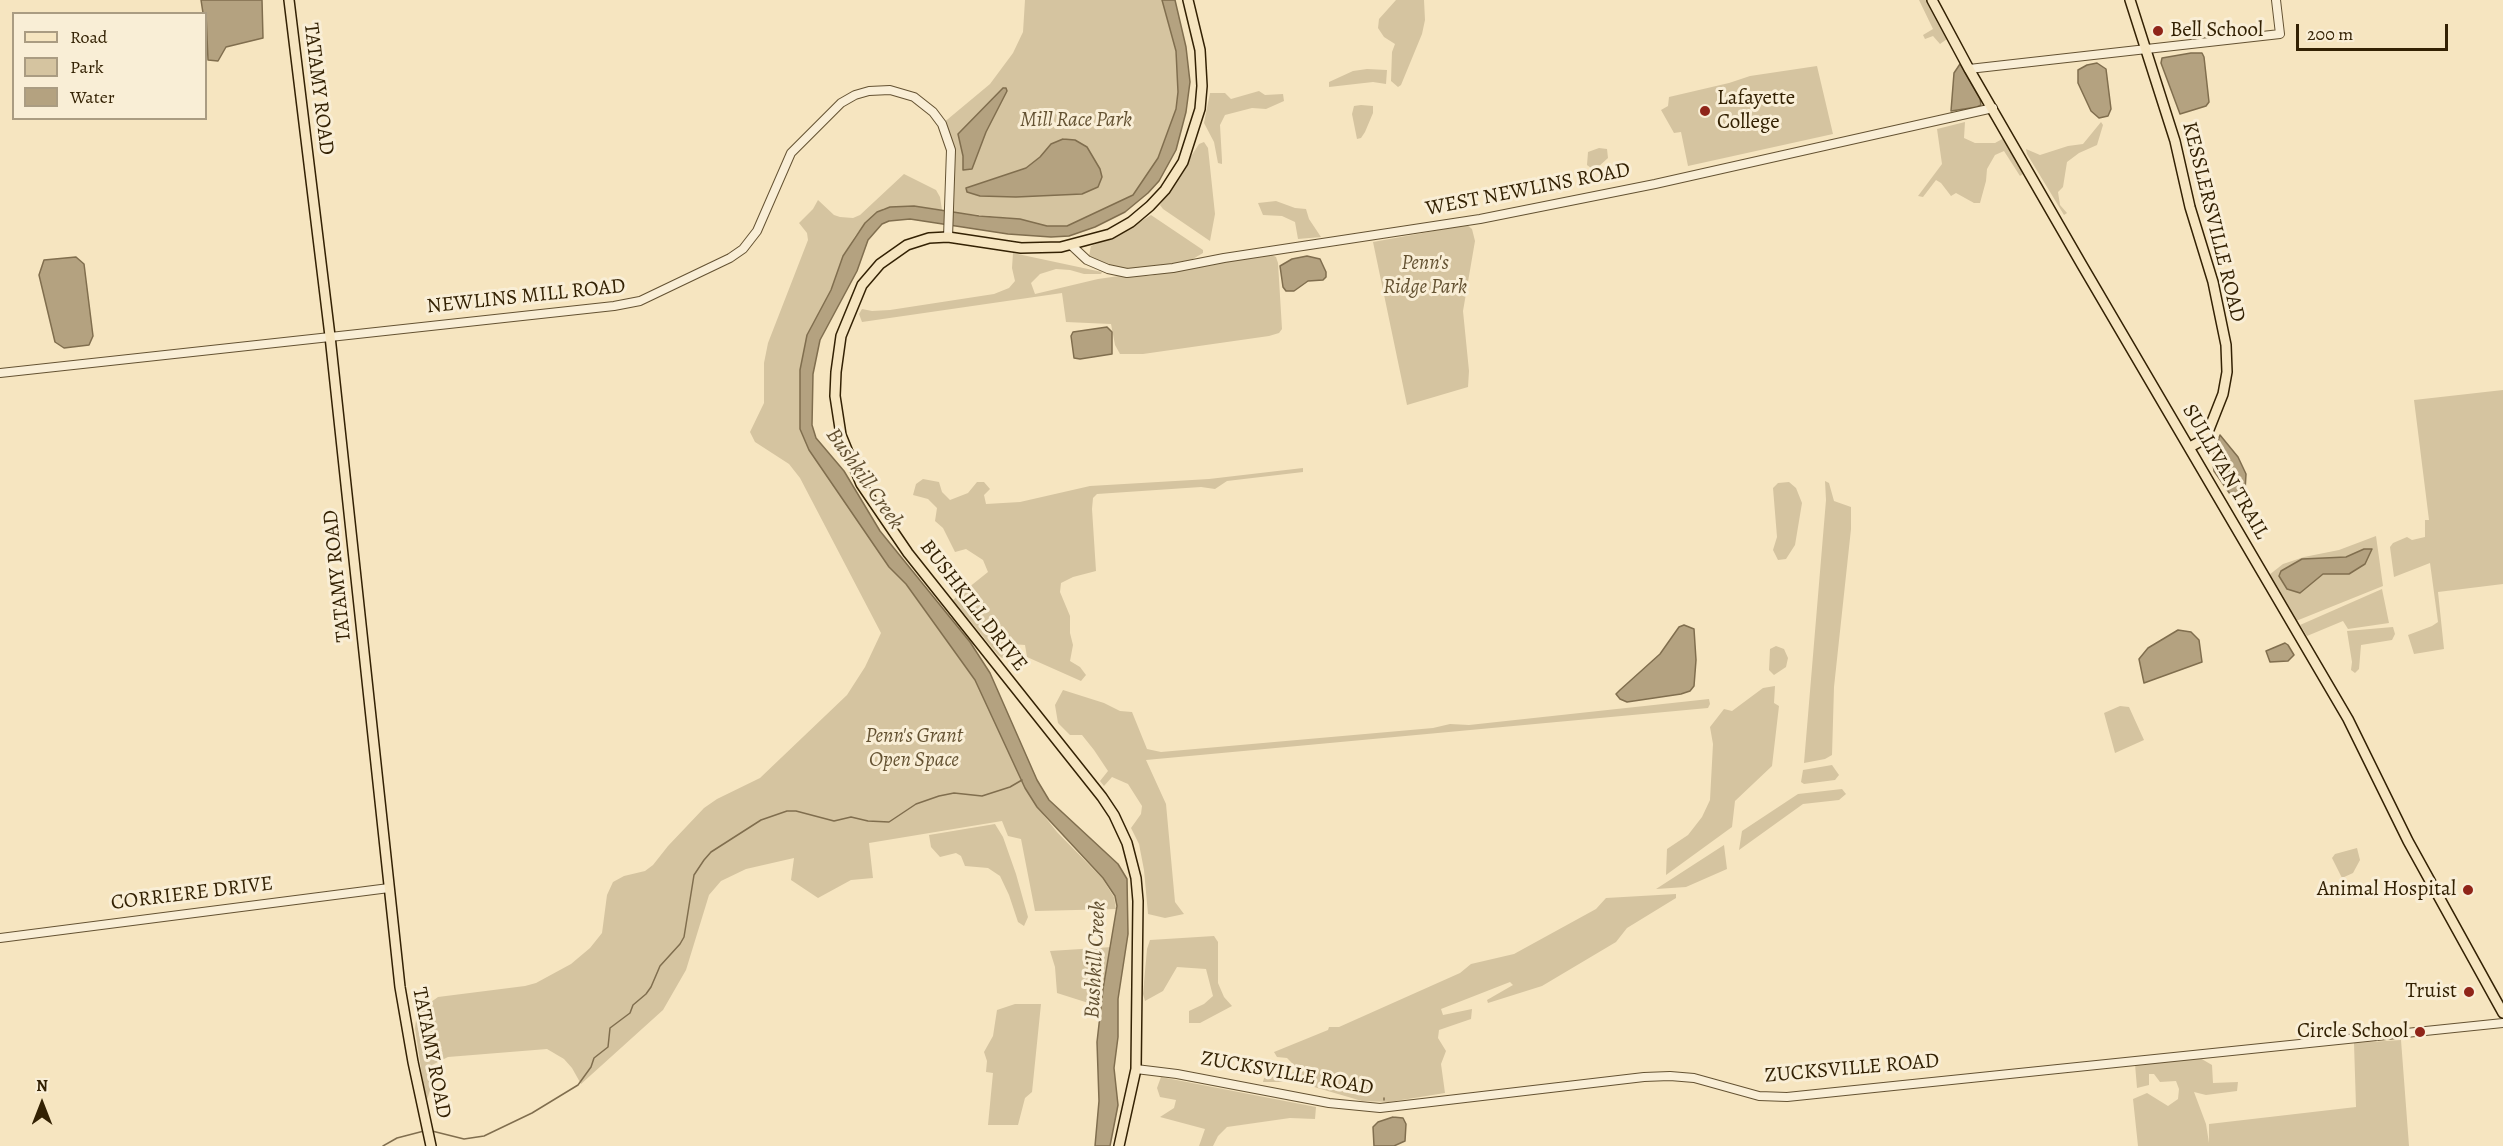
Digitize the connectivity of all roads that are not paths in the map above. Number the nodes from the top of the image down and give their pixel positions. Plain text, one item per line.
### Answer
1 (288, 0) edge
2 (1188, 0) edge
3 (1932, 0) edge
4 (2130, 0) edge
5 (2276, 0) edge
6 (2146, 50) junction
7 (1969, 69) junction
8 (1993, 108) junction
9 (948, 232) junction
10 (1071, 245) junction
11 (330, 336) junction
12 (0, 373) edge
13 (2190, 447) junction
14 (389, 888) junction
15 (0, 938) edge
16 (2503, 1013) edge
17 (2503, 1023) edge
18 (1136, 1069) junction
19 (431, 1146) edge
20 (1119, 1146) edge

1 - 11 main road, TATAMY ROAD
2 - 10 main road, BUSHKILL DRIVE
3 - 7 main road, SULLIVAN TRAIL
4 - 6 main road, KESSLERSVILLE ROAD
5 - 6 street
6 - 7 street
6 - 13 main road, KESSLERSVILLE ROAD
7 - 8 main road, SULLIVAN TRAIL
8 - 10 street, WEST NEWLINS ROAD
8 - 13 main road, SULLIVAN TRAIL
9 - 10 main road, BUSHKILL DRIVE
9 - 11 street, NEWLINS MILL ROAD
9 - 18 main road, BUSHKILL DRIVE
11 - 12 street, NEWLINS MILL ROAD
11 - 14 main road, TATAMY ROAD
13 - 16 main road, SULLIVAN TRAIL
14 - 15 street, CORRIERE DRIVE
14 - 19 main road, TATAMY ROAD
17 - 18 street, ZUCKSVILLE ROAD
18 - 20 main road, BUSHKILL DRIVE

